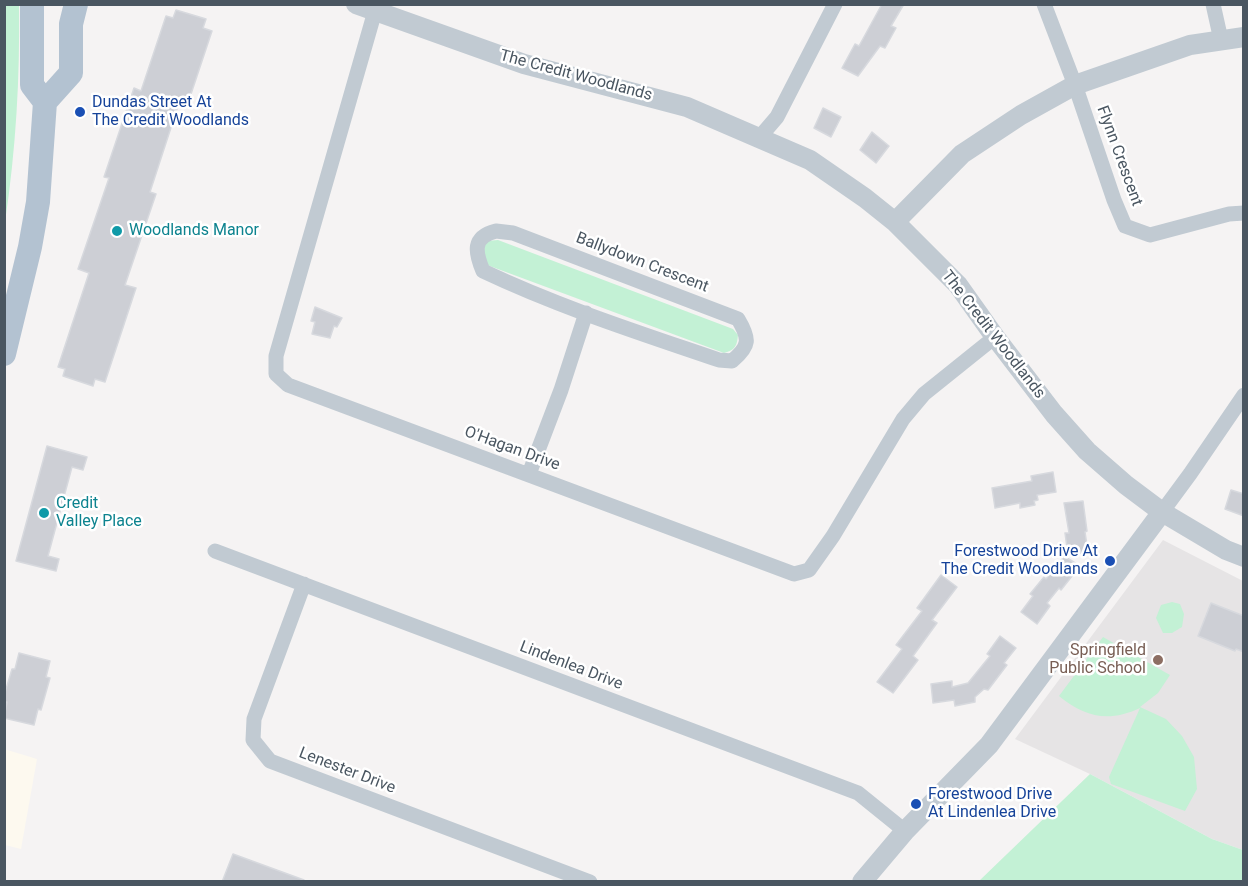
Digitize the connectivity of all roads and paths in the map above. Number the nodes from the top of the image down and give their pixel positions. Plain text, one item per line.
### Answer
1 (32, 4) edge
2 (61, 4) edge
3 (76, 4) edge
4 (356, 4) edge
5 (835, 4) edge
6 (1044, 4) edge
7 (1213, 4) edge
8 (375, 11) junction
9 (1244, 37) edge
10 (1221, 40) junction
11 (1075, 85) junction
12 (53, 94) junction
13 (759, 138) junction
14 (1244, 213) edge
15 (895, 222) junction
16 (586, 314) junction
17 (8, 329) edge
18 (995, 337) junction
19 (4, 354) edge
20 (1244, 395) edge
21 (529, 474) junction
22 (1162, 512) junction
23 (215, 551) dead end
24 (1244, 557) edge
25 (304, 584) junction
26 (905, 831) junction
27 (590, 882) edge
28 (862, 882) edge

1 - 12 main road
2 - 12 main road
3 - 12 main road
4 - 8 street, The Credit Woodlands
5 - 13 street
6 - 11 street
7 - 10 street
8 - 13 street, The Credit Woodlands
8 - 21 street, O'Hagan Drive
9 - 10 street
10 - 11 street
11 - 14 street, Flynn Crescent
11 - 15 street
12 - 17 main road
13 - 15 street, The Credit Woodlands
15 - 18 street, The Credit Woodlands
16 - 16 street, Ballydown Crescent
16 - 21 street
17 - 19 main road
18 - 21 street, O'Hagan Drive
18 - 22 street, The Credit Woodlands
20 - 22 street
22 - 24 street, The Credit Woodlands
22 - 26 street
23 - 25 street, Lindenlea Drive
25 - 26 street, Lindenlea Drive
25 - 27 street, Lenester Drive
26 - 28 street

